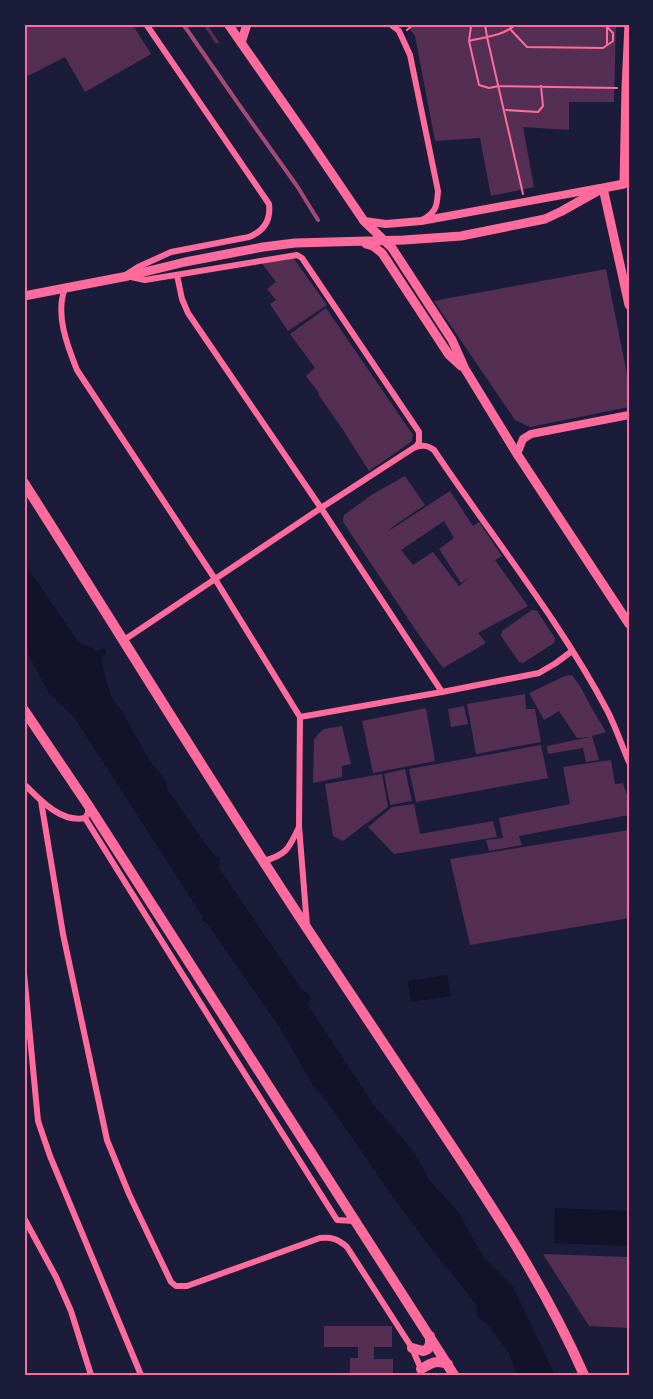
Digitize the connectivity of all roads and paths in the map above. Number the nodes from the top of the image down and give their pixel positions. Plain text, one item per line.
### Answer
1 (146, 24) edge
2 (228, 24) edge
3 (247, 24) edge
4 (390, 24) edge
5 (470, 24) edge
6 (486, 24) edge
7 (516, 24) edge
8 (604, 24) edge
9 (629, 24) edge
10 (607, 28) junction
11 (511, 30) junction
12 (487, 36) junction
13 (609, 36) dead end
14 (613, 36) junction
15 (469, 41) junction
16 (241, 43) junction
17 (607, 45) junction
18 (499, 86) junction
19 (541, 86) junction
20 (626, 88) junction
21 (504, 110) junction
22 (627, 184) edge
23 (603, 188) junction
24 (525, 203) junction
25 (364, 221) junction
26 (421, 221) junction
27 (358, 242) junction
28 (177, 275) junction
29 (125, 277) junction
30 (65, 288) junction
31 (24, 296) edge
32 (629, 305) edge
33 (465, 369) junction
34 (629, 415) edge
35 (415, 447) junction
36 (517, 454) junction
37 (24, 483) edge
38 (321, 508) junction
39 (215, 579) junction
40 (629, 624) edge
41 (124, 640) junction
42 (572, 651) junction
43 (442, 692) junction
44 (24, 710) edge
45 (300, 717) junction
46 (629, 762) edge
47 (24, 784) edge
48 (41, 801) junction
49 (88, 805) junction
50 (85, 818) junction
51 (299, 826) junction
52 (263, 861) junction
53 (308, 930) junction
54 (24, 973) edge
55 (24, 1218) edge
56 (355, 1221) junction
57 (429, 1336) junction
58 (417, 1349) junction
59 (448, 1364) junction
60 (421, 1372) edge
61 (91, 1375) edge
62 (141, 1375) edge
63 (454, 1375) edge
64 (584, 1375) edge

1 - 29 street
2 - 16 main road
3 - 16 main road
4 - 26 street
5 - 15 path
6 - 12 path
7 - 11 path
8 - 10 path
9 - 20 main road
10 - 14 path
10 - 17 path
11 - 12 path
11 - 17 path
12 - 15 path
12 - 18 path
13 - 14 path
14 - 17 path
15 - 18 path
16 - 25 main road
18 - 19 path
18 - 21 path
19 - 20 path
19 - 21 path
20 - 22 main road
21 - 24 path
22 - 23 main road
23 - 24 street
23 - 27 main road
23 - 32 main road
24 - 26 street
25 - 26 street
25 - 33 main road
27 - 29 main road
27 - 33 main road
28 - 29 street
28 - 35 street
28 - 38 street
29 - 30 main road
30 - 31 main road
30 - 39 street
33 - 36 main road
34 - 36 street
35 - 38 street
35 - 42 street
36 - 40 main road
37 - 41 highway
38 - 39 street
38 - 43 street
39 - 41 street
39 - 45 street
41 - 52 highway
42 - 43 street
42 - 46 street
43 - 45 street
44 - 49 highway
45 - 51 street
47 - 48 street
48 - 50 street
48 - 58 street
49 - 50 street
49 - 56 highway
50 - 56 street
51 - 52 street
51 - 53 street
52 - 53 highway
53 - 64 highway
54 - 62 street
55 - 61 street
56 - 57 highway
57 - 58 highway
57 - 59 highway
58 - 60 highway
59 - 60 highway
59 - 63 highway

